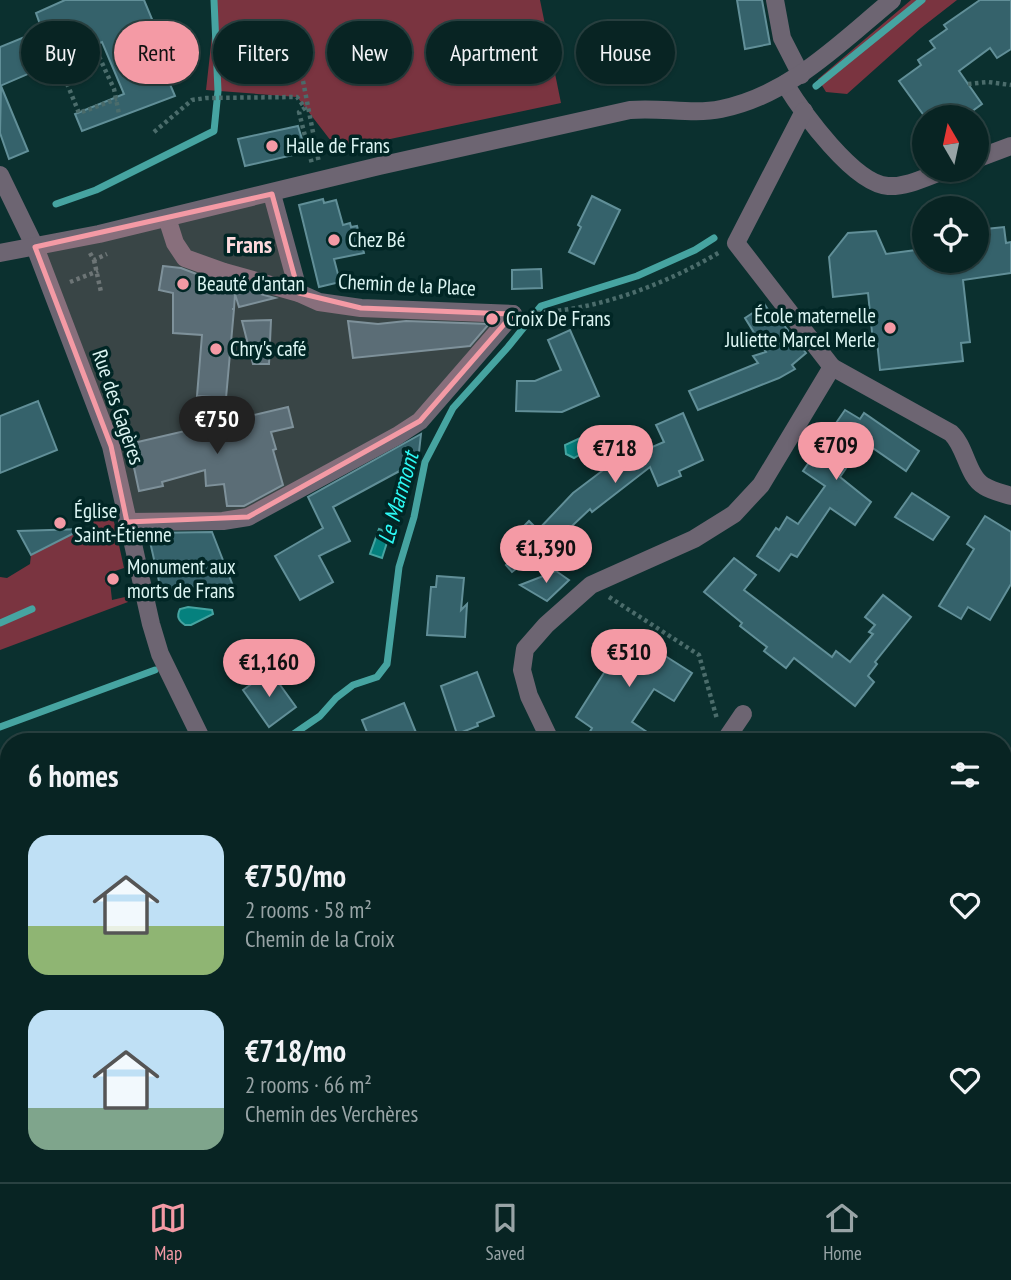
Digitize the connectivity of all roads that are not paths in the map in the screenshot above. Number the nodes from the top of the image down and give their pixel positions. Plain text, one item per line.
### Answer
1 (775, 0) edge
2 (892, 0) edge
3 (793, 79) junction
4 (804, 111) junction
5 (1011, 146) edge
6 (989, 154) edge
7 (0, 174) edge
8 (913, 182) edge
9 (272, 194) junction
10 (167, 218) junction
11 (35, 247) junction
12 (0, 253) edge
13 (299, 293) junction
14 (832, 367) junction
15 (1011, 496) edge
16 (127, 523) junction
17 (743, 714) dead end
18 (198, 733) edge
19 (547, 733) edge
20 (730, 733) edge

1 - 3 street
2 - 3 street
3 - 4 street
3 - 9 street
4 - 8 street
4 - 14 street
5 - 6 street
7 - 11 street, Rue des Gagères
9 - 10 street
9 - 13 street
10 - 11 street
10 - 13 street, Chemin de la Place
11 - 12 street
11 - 16 street, Rue des Gagères
13 - 16 street, Chemin de la Place
14 - 15 street
14 - 19 street
16 - 18 street, Rue des Gagères
17 - 20 street

